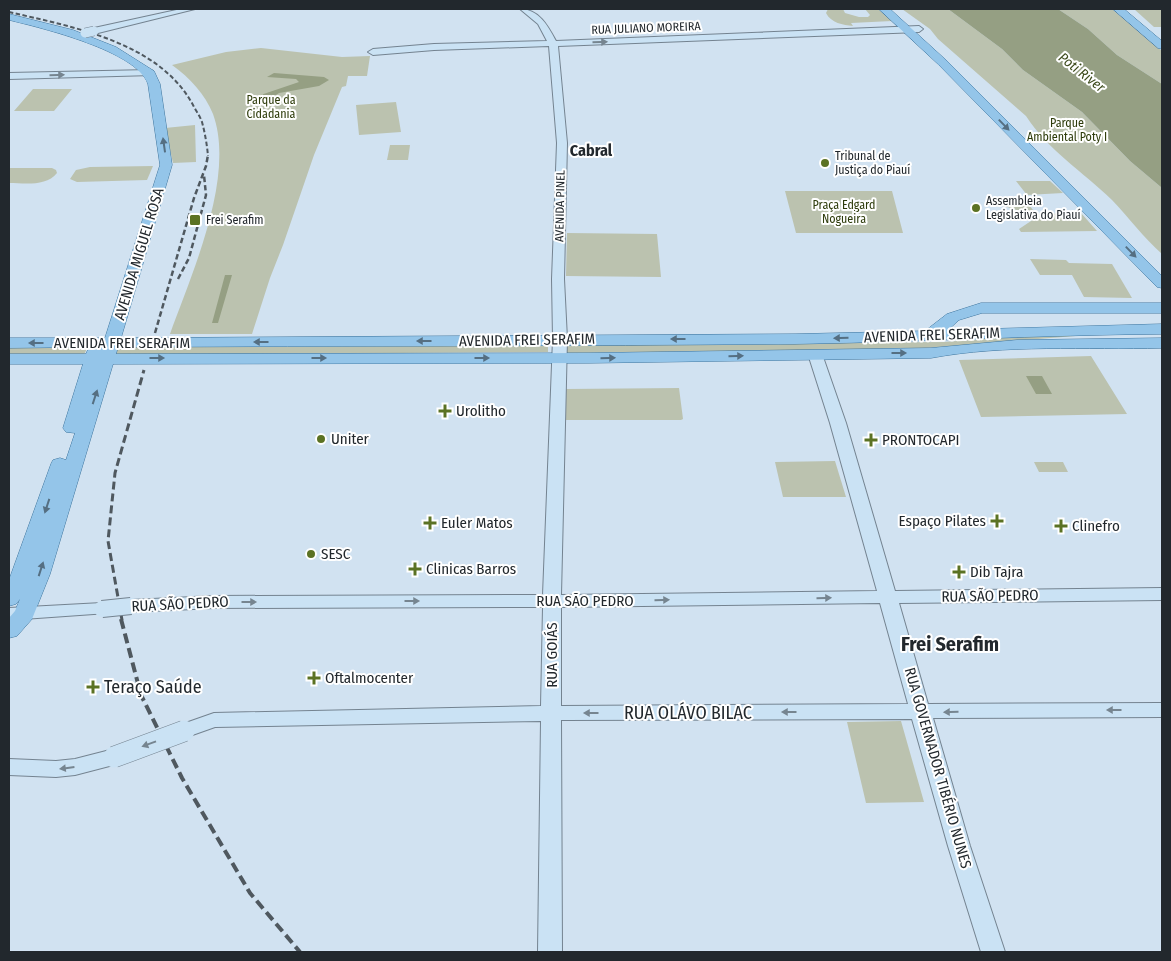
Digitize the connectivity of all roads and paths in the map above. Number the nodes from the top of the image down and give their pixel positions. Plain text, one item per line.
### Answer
1 (192, 9) edge
2 (524, 9) edge
3 (884, 9) edge
4 (897, 9) edge
5 (1118, 9) edge
6 (1128, 9) edge
7 (9, 17) edge
8 (9, 22) edge
9 (913, 29) junction
10 (82, 34) junction
11 (1162, 38) edge
12 (553, 43) junction
13 (1162, 46) edge
14 (374, 52) dead end
15 (9, 76) edge
16 (148, 85) junction
17 (1160, 279) edge
18 (1162, 308) edge
19 (1141, 311) junction
20 (1162, 314) edge
21 (950, 319) junction
22 (118, 324) junction
23 (974, 324) junction
24 (1162, 329) edge
25 (1004, 333) junction
26 (925, 337) junction
27 (1162, 337) edge
28 (1049, 338) junction
29 (560, 339) junction
30 (9, 342) edge
31 (151, 343) junction
32 (1162, 343) edge
33 (103, 351) junction
34 (1162, 352) edge
35 (931, 353) junction
36 (816, 354) junction
37 (560, 358) junction
38 (9, 359) edge
39 (1162, 594) edge
40 (887, 598) junction
41 (9, 599) edge
42 (552, 601) junction
43 (16, 614) edge
44 (9, 631) edge
45 (1162, 710) edge
46 (922, 713) junction
47 (551, 714) junction
48 (9, 767) edge
49 (550, 952) edge
50 (993, 952) edge

1 - 10 street
2 - 12 street
3 - 9 main road
4 - 9 main road
5 - 13 main road
6 - 11 main road
7 - 10 main road
8 - 10 main road
12 -> 9 street, RUA JULIANO MOREIRA
9 - 17 main road
10 - 16 main road
12 - 14 street, RUA JULIANO MOREIRA
12 - 29 street, AVENIDA PINEL
15 -> 16 street
22 -> 16 main road, AVENIDA MIGUEL ROSA
16 - 33 main road, AVENIDA MIGUEL ROSA
18 - 19 main road
19 - 20 main road
19 - 21 main road
19 - 23 main road
21 - 23 main road
21 - 26 main road
22 - 31 main road
22 - 33 main road, AVENIDA MIGUEL ROSA
23 - 25 main road
24 - 28 main road
25 - 26 main road, AVENIDA FREI SERAFIM
25 - 28 main road, AVENIDA FREI SERAFIM
26 -> 29 main road, AVENIDA FREI SERAFIM
27 - 28 main road
28 - 32 main road
28 - 35 main road, AVENIDA FREI SERAFIM
29 -> 31 main road, AVENIDA FREI SERAFIM
29 - 37 street, AVENIDA PINEL
33 -> 30 main road, AVENIDA FREI SERAFIM
31 - 33 main road, AVENIDA FREI SERAFIM
33 -> 37 main road, AVENIDA FREI SERAFIM
33 - 38 main road, AVENIDA FREI SERAFIM
33 -> 41 main road, AVENIDA MIGUEL ROSA
43 -> 33 main road, AVENIDA MIGUEL ROSA
34 - 35 main road
36 -> 35 main road, AVENIDA FREI SERAFIM
37 -> 36 main road, AVENIDA FREI SERAFIM
36 - 40 street, RUA GOVERNADOR TIBÉRIO NUNES
37 - 42 street, RUA GOIÁS
39 - 40 street, RUA SÃO PEDRO
42 -> 40 street, RUA SÃO PEDRO
40 - 46 street, RUA GOVERNADOR TIBÉRIO NUNES
43 -> 42 street, RUA SÃO PEDRO, bridge
42 - 47 street, RUA GOIÁS
43 - 44 main road, AVENIDA MIGUEL ROSA
45 -> 46 street, RUA OLÁVO BILAC
46 -> 47 street, RUA OLÁVO BILAC
46 - 50 street, RUA GOVERNADOR TIBÉRIO NUNES
47 -> 48 street, RUA OLÁVO BILAC, bridge
47 - 49 street, RUA GOIÁS

